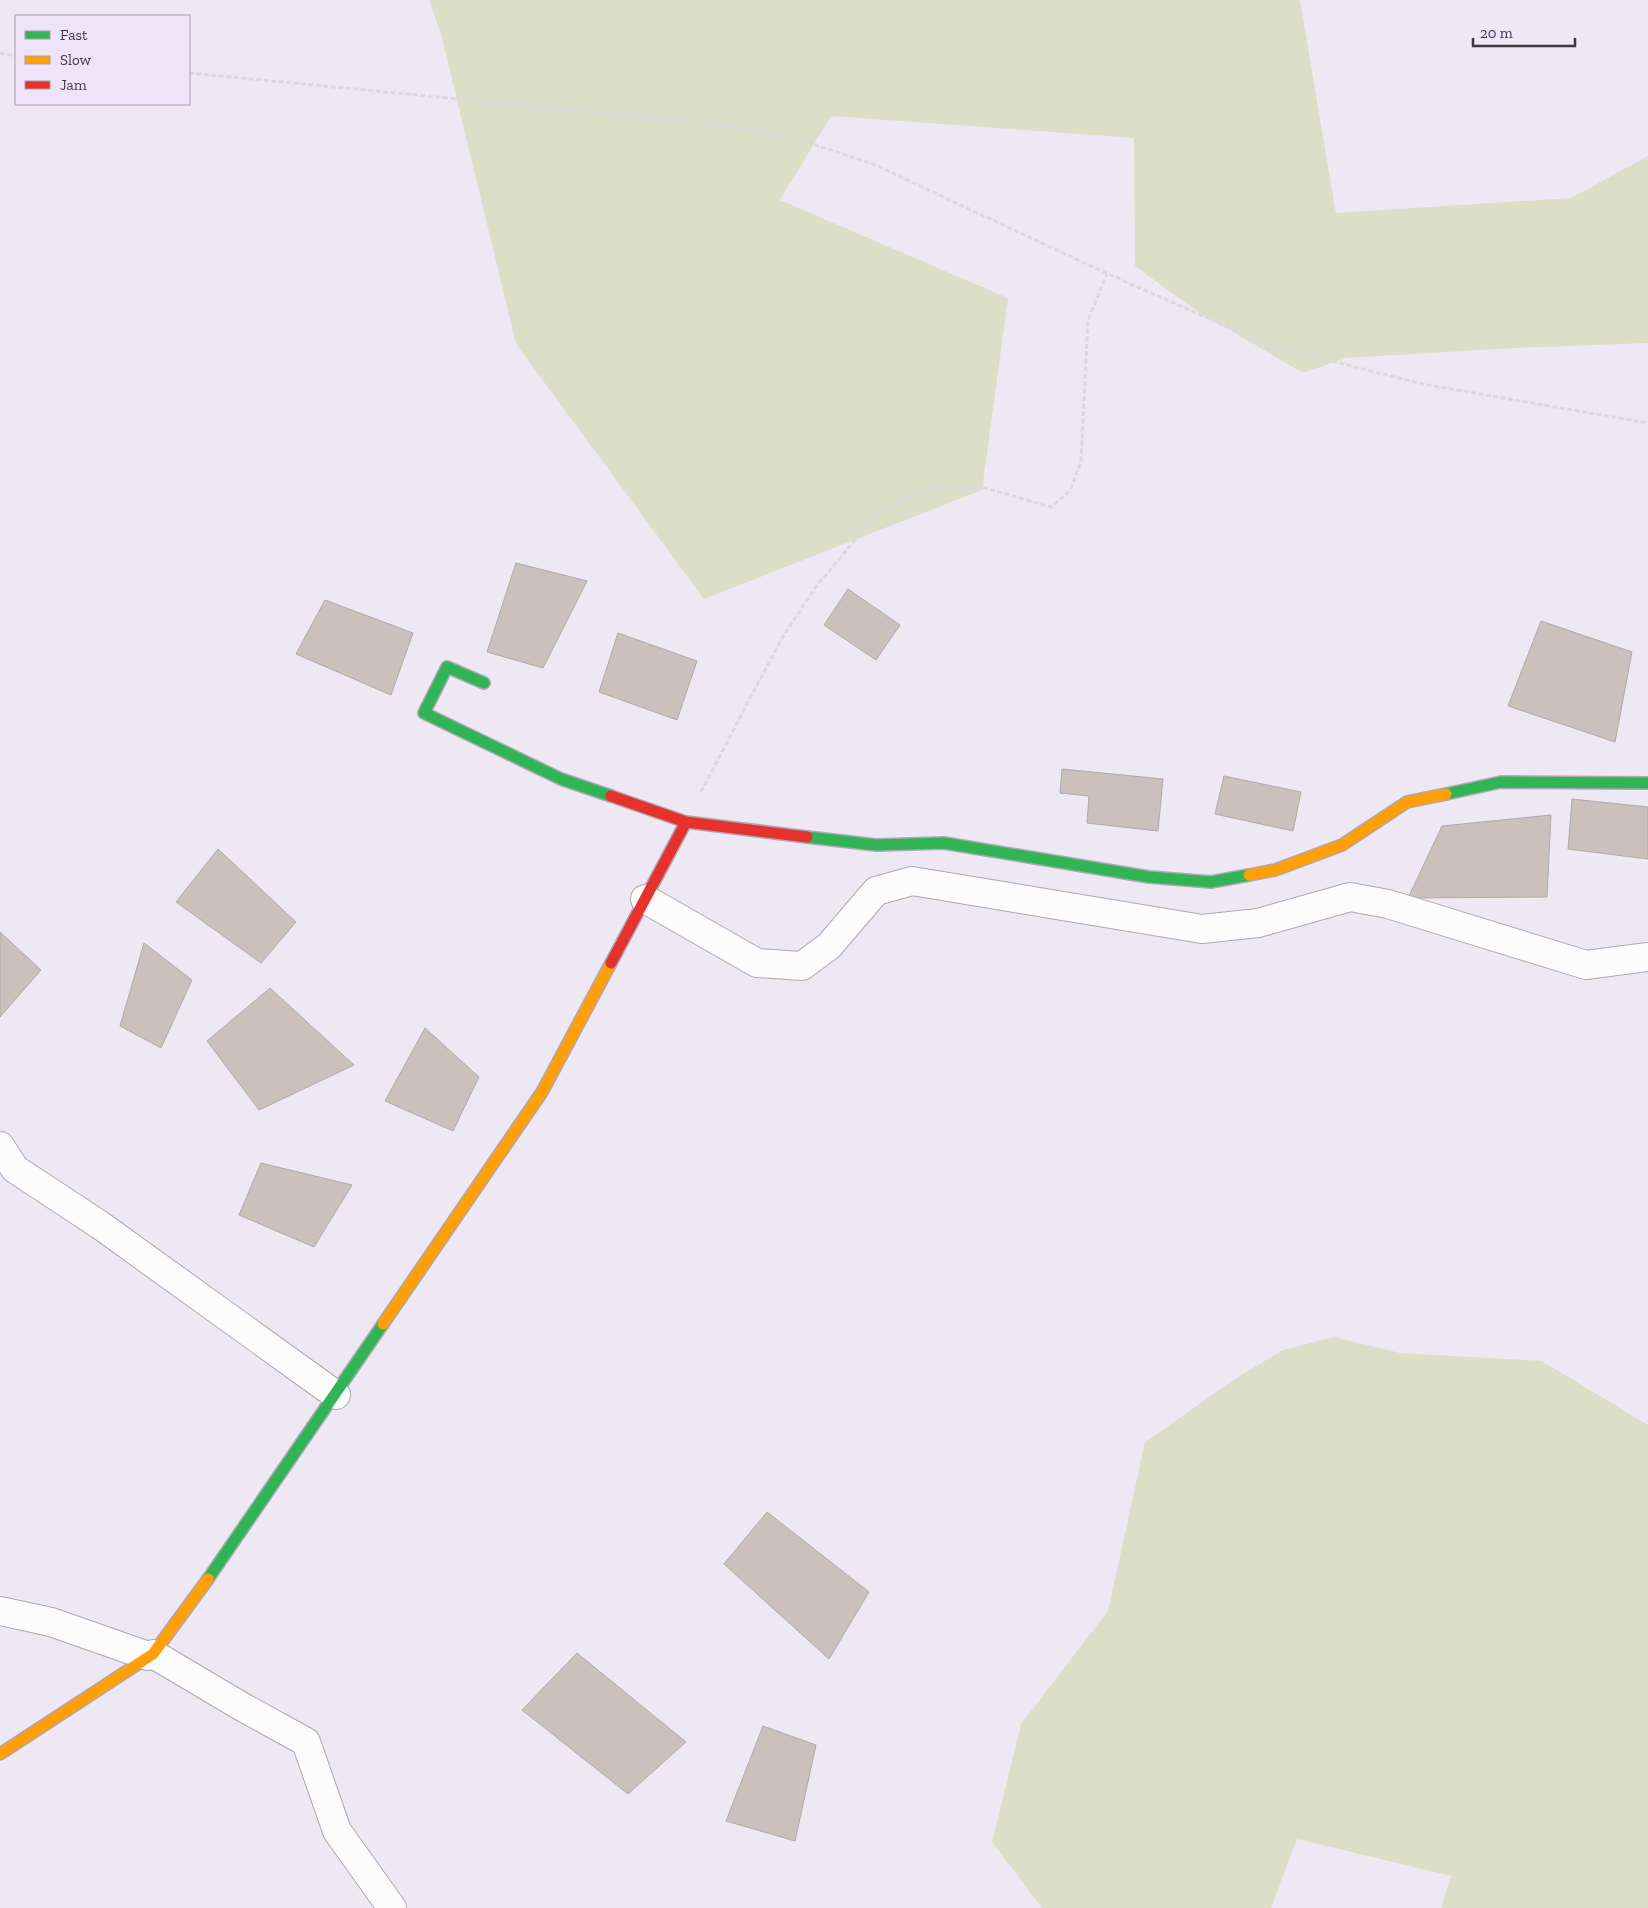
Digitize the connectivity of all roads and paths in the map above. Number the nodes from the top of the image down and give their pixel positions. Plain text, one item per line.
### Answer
1 (0, 53) edge
2 (15, 56) edge
3 (190, 73) edge
4 (1108, 274) junction
5 (1648, 423) edge
6 (484, 684) dead end
7 (1648, 783) edge
8 (686, 822) junction
9 (645, 899) junction
10 (1648, 956) edge
11 (0, 1146) edge
12 (336, 1395) junction
13 (0, 1611) edge
14 (150, 1655) junction
15 (0, 1754) edge
16 (392, 1908) edge

1 - 2 path
3 - 4 path
4 - 5 path
4 - 8 path
6 - 8 street
7 - 8 street
8 - 9 street
9 - 10 street
9 - 12 street
11 - 12 street
12 - 14 street
13 - 14 street
14 - 15 street
14 - 16 street

